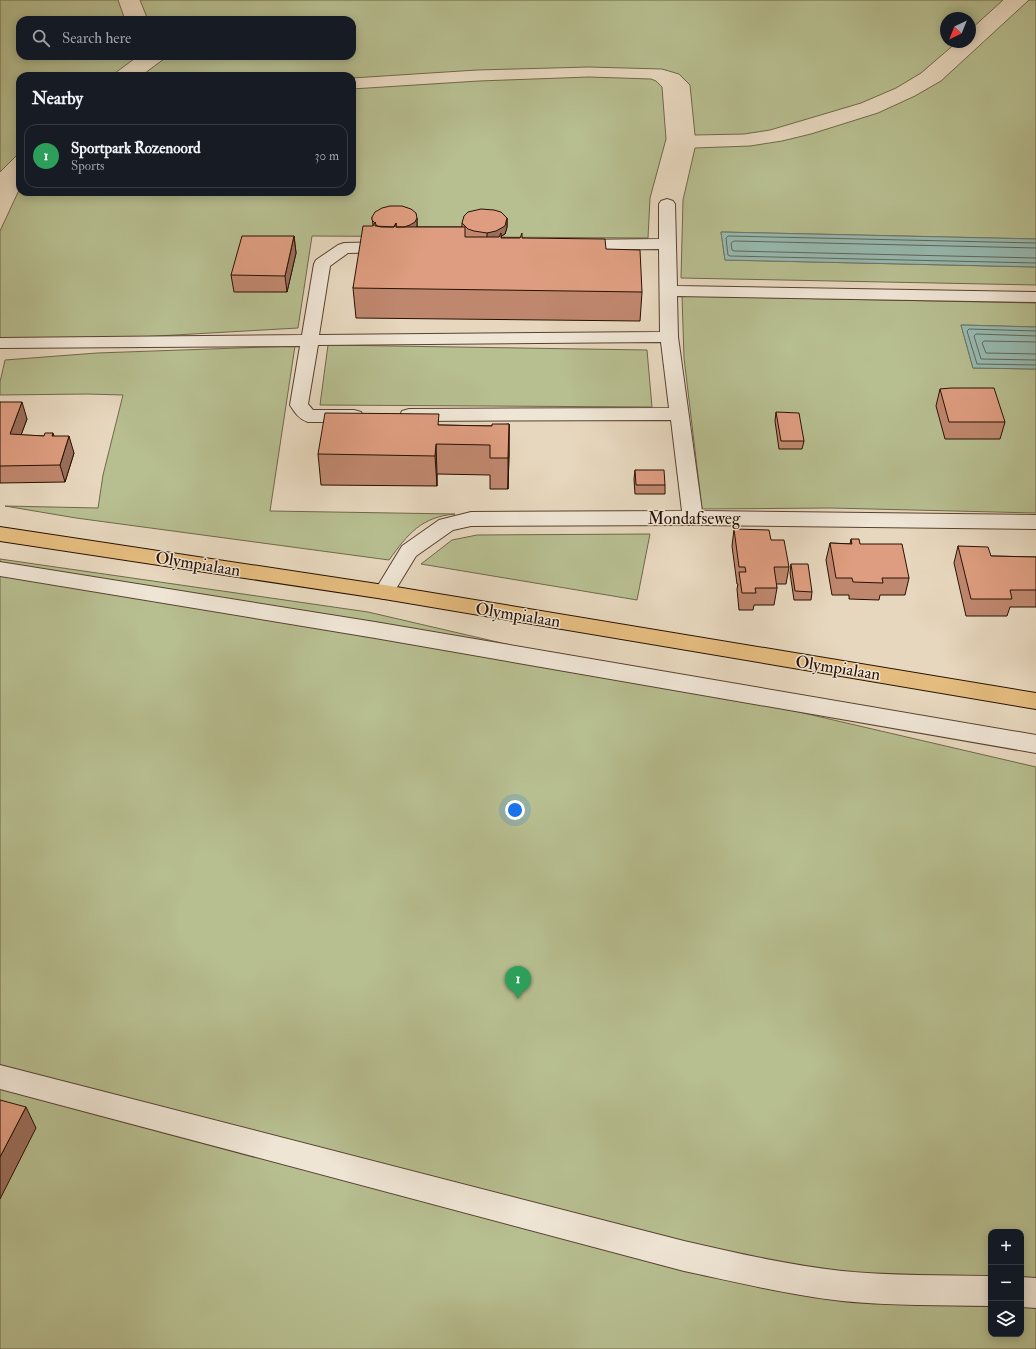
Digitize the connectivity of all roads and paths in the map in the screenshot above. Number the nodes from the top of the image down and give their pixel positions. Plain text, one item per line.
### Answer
1 (667, 204) dead end
2 (668, 244) junction
3 (557, 245) edge
4 (407, 247) edge
5 (668, 290) junction
6 (1036, 296) edge
7 (669, 337) junction
8 (310, 339) junction
9 (0, 343) edge
10 (679, 414) junction
11 (372, 416) edge
12 (395, 416) edge
13 (693, 518) junction
14 (1036, 522) edge
15 (0, 534) edge
16 (0, 569) edge
17 (384, 592) junction
18 (1036, 701) edge
19 (1036, 744) edge
20 (0, 1077) edge
21 (988, 1291) edge
22 (1024, 1292) edge
23 (1036, 1293) edge

1 - 2 street
2 - 3 street
2 - 5 street
4 - 8 street
5 - 6 street
5 - 7 street
7 - 8 street
7 - 10 street
8 - 9 street
8 - 11 street
10 - 12 street
10 - 13 street
13 - 14 street, Mondafseweg
13 - 17 street, Mondafseweg
15 - 17 main road, Olympialaan
16 - 19 street
17 - 18 main road, Olympialaan
20 - 21 street
22 - 23 street

